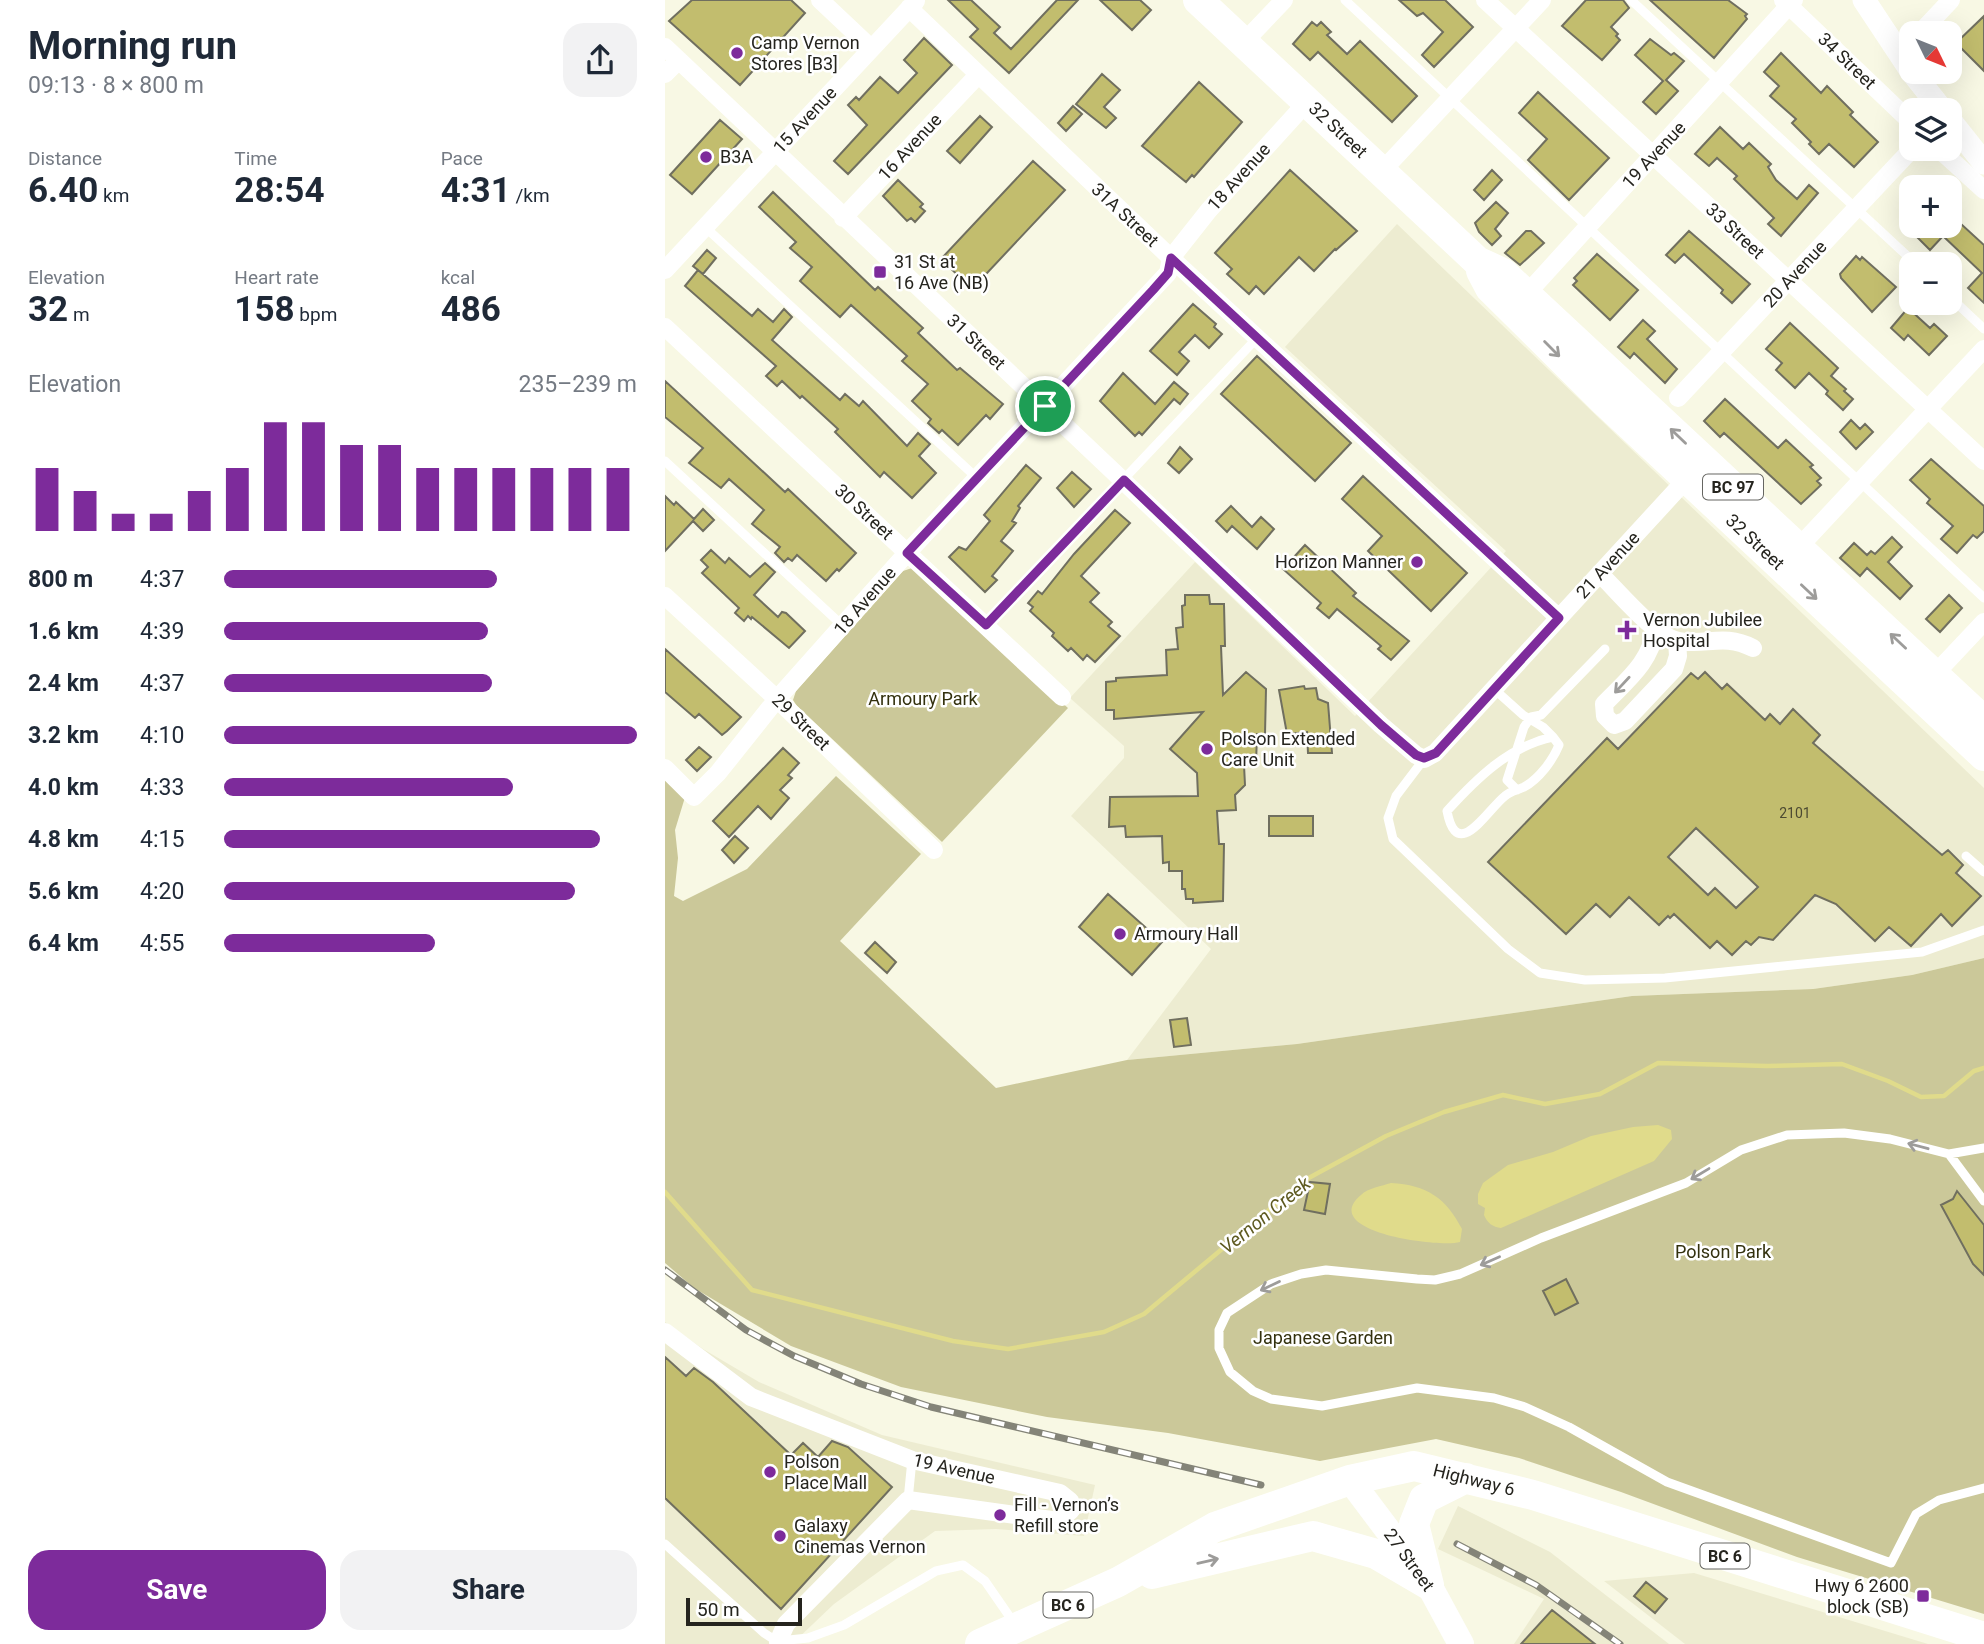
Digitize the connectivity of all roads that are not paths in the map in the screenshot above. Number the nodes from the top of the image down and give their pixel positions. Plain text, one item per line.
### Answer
1 (820, 0) edge
2 (1198, 0) edge
3 (1284, 0) edge
4 (1345, 0) edge
5 (1485, 0) edge
6 (1542, 0) edge
7 (1631, 0) edge
8 (1864, 0) edge
9 (1951, 0) edge
10 (1788, 2) edge
11 (913, 4) edge
12 (1931, 21) edge
13 (1516, 28) junction
14 (1244, 42) junction
15 (665, 47) edge
16 (871, 48) junction
17 (1899, 48) edge
18 (679, 60) junction
19 (665, 75) edge
20 (978, 75) junction
21 (1721, 82) junction
22 (1450, 98) junction
23 (1308, 101) junction
24 (1899, 110) edge
25 (1962, 135) edge
26 (775, 153) junction
27 (1653, 156) junction
28 (1901, 161) edge
29 (1952, 161) edge
30 (1984, 162) edge
31 (1382, 171) junction
32 (1984, 190) edge
33 (1856, 208) junction
34 (843, 218) junction
35 (705, 227) junction
36 (1588, 227) junction
37 (1903, 252) edge
38 (1171, 258) junction
39 (665, 270) edge
40 (1789, 281) junction
41 (1519, 302) junction
42 (1962, 308) edge
43 (665, 327) edge
44 (1984, 328) edge
45 (1258, 337) junction
46 (1984, 349) edge
47 (1722, 352) junction
48 (1678, 398) dead end
49 (1045, 406) junction
50 (1929, 410) junction
51 (665, 461) edge
52 (1984, 461) edge
53 (1695, 470) junction
54 (977, 478) junction
55 (1124, 480) junction
56 (1860, 482) junction
57 (1798, 548) junction
58 (907, 553) junction
59 (1600, 574) junction
60 (665, 596) edge
61 (1984, 598) edge
62 (1559, 618) junction
63 (1984, 622) edge
64 (986, 625) junction
65 (843, 626) junction
66 (1656, 628) junction
67 (1677, 641) junction
68 (1753, 648) dead end
69 (1605, 649) dead end
70 (1934, 675) junction
71 (1494, 689) junction
72 (1062, 697) dead end
73 (777, 699) junction
74 (1531, 718) junction
75 (1984, 721) edge
76 (1553, 737) junction
77 (1517, 751) junction
78 (1984, 756) edge
79 (1424, 758) junction
80 (665, 768) edge
81 (1517, 790) junction
82 (934, 850) dead end
83 (1966, 856) dead end
84 (1984, 872) edge
85 (1984, 930) edge
86 (1984, 1148) edge
87 (1949, 1154) junction
88 (1984, 1201) edge
89 (665, 1332) edge
90 (912, 1460) junction
91 (1466, 1478) junction
92 (1350, 1480) junction
93 (1984, 1488) edge
94 (908, 1500) junction
95 (665, 1544) edge
96 (1118, 1582) junction
97 (1429, 1585) junction
98 (1018, 1629) junction
99 (1984, 1637) edge
100 (776, 1643) edge
101 (980, 1644) edge
102 (1461, 1644) edge

1 - 16 street
2 - 14 main road, 32 Street / BC 97
3 - 14 street
4 - 22 lane
5 - 13 street, 33 Street
6 - 13 street
7 - 21 lane
8 - 17 street
9 - 12 street
10 - 21 street, 19 Avenue
10 - 24 street, 34 Street
11 - 16 street, 15 Avenue
11 - 20 street, 31A Street
13 - 22 street
13 - 27 street, 33 Street
14 - 23 main road, 32 Street / BC 97
15 - 18 street, 31 Street
16 - 26 street, 15 Avenue
18 - 19 street
18 - 26 street, 31 Street
20 - 34 street, 16 Avenue
20 - 38 street, 31A Street
21 - 27 street, 19 Avenue
21 - 33 lane
22 - 31 street
22 - 36 lane
23 - 31 main road, 32 Street / BC 97
23 - 38 street, 18 Avenue
25 - 30 street
26 - 34 street, 31 Street
26 - 35 street, 15 Avenue
27 - 36 street, 19 Avenue
27 - 40 street, 33 Street
28 - 33 street, 20 Avenue
29 - 32 street
31 - 41 main road, 32 Street / BC 97
33 - 37 lane
33 - 40 street, 20 Avenue
34 - 49 street, 31 Street
35 - 39 street, 15 Avenue
35 - 54 lane
36 - 41 street, 19 Avenue
36 - 47 lane
38 - 45 street, 31A Street
38 - 49 street, 18 Avenue
40 - 47 street, 20 Avenue
40 - 50 street, 33 Street
41 - 53 main road, 32 Street / BC 97
42 - 44 lane
43 - 58 street, 30 Street
45 - 55 lane
45 - 62 street, 31A Street
46 - 50 street
47 - 48 street, 20 Avenue
47 - 56 lane
49 - 54 street, 18 Avenue
49 - 55 street, 31 Street
50 - 52 street, 33 Street
50 - 56 street
51 - 65 lane
53 - 57 main road, 32 Street / BC 97
53 - 59 street, 21 Avenue
53 -> 78 main road, 32 Street / BC 97
54 - 58 street, 18 Avenue
55 - 64 lane
55 - 79 street, 31 Street
56 - 57 street
56 - 61 lane
70 -> 57 main road, 32 Street / BC 97
58 - 64 street, 30 Street
58 - 65 street, 18 Avenue
59 - 62 street, 21 Avenue
59 - 66 street
60 - 73 street, 29 Street
62 - 71 street, 21 Avenue
63 - 70 street
64 - 72 street, 30 Street
65 - 73 street, 18 Avenue
66 - 67 street
66 -> 67 street
67 - 68 street
69 - 74 lane
70 - 75 main road, 32 Street / BC 97
71 - 74 lane
71 - 79 street, 21 Avenue
73 - 80 street, 18 Avenue
73 - 82 street, 29 Street
74 - 76 lane
74 - 77 lane
76 - 77 lane
76 - 81 lane
77 - 81 lane
77 - 81 lane
79 - 85 lane
83 - 84 lane
86 - 87 lane
87 - 88 lane
87 -> 93 lane
89 - 90 street, 19 Avenue
90 - 94 lane
90 - 94 street, 19 Avenue
91 - 92 main road, Highway 6 / BC 6
91 - 97 main road
91 - 99 main road, Highway 6 / BC 6
92 - 96 main road, Highway 6 / BC 6
92 - 97 main road, 27 Street
94 - 100 street
95 - 100 lane
96 -> 97 main road
96 - 98 main road, Highway 6 / BC 6
97 - 102 main road, 27 Street
98 - 100 lane
98 - 101 main road, Highway 6 / BC 6

